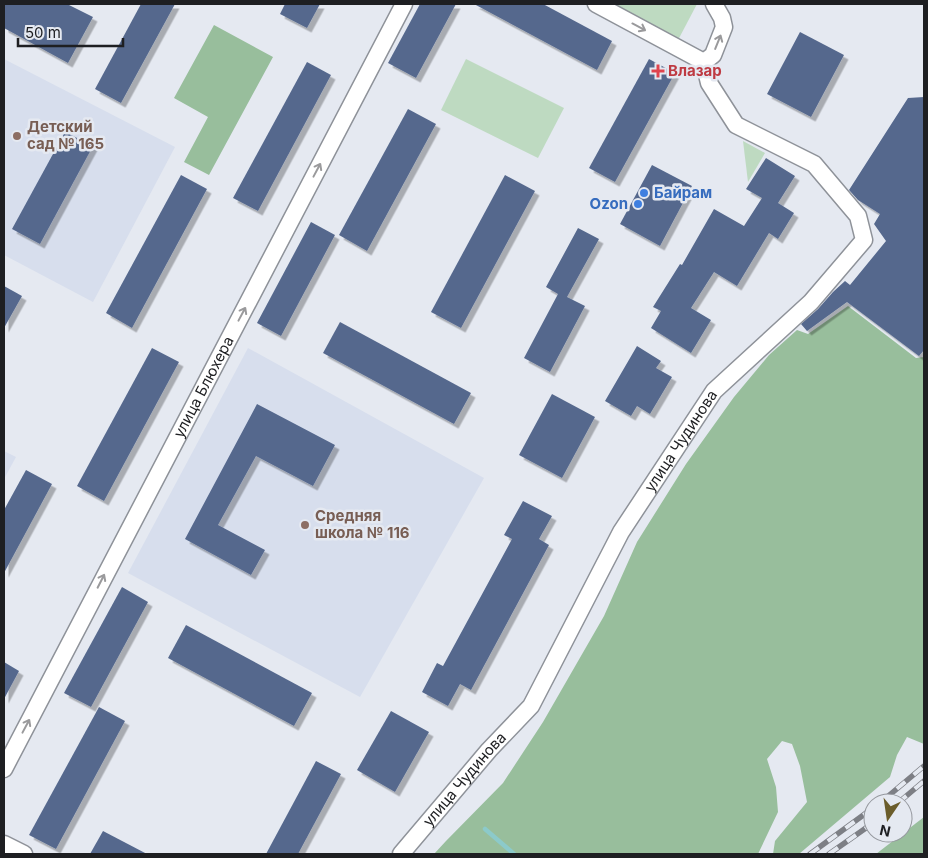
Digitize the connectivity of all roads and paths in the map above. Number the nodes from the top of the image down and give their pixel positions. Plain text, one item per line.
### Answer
1 (404, 4) edge
2 (596, 4) edge
3 (714, 4) edge
4 (704, 62) junction
5 (4, 769) edge
6 (4, 844) edge
7 (24, 854) edge
8 (401, 854) edge

5 -> 1 street, улица Блюхера
2 -> 4 street
4 -> 3 street
4 - 8 street, улица Чудинова
6 - 7 street

